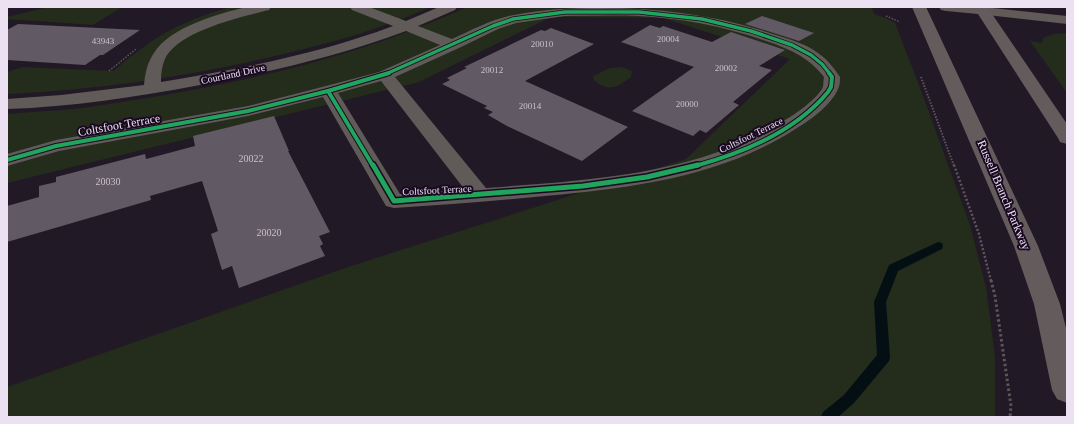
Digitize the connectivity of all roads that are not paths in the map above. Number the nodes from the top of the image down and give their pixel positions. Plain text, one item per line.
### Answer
1 (264, 7) edge
2 (357, 7) edge
3 (450, 7) edge
4 (920, 7) edge
5 (946, 7) edge
6 (981, 9) edge
7 (1067, 20) edge
8 (406, 25) junction
9 (454, 45) junction
10 (385, 75) junction
11 (152, 88) junction
12 (328, 91) junction
13 (7, 104) edge
14 (1067, 138) edge
15 (7, 160) edge
16 (482, 196) junction
17 (1067, 390) edge

1 - 11 street
2 - 8 street
3 - 8 street, Courtland Drive
4 - 17 main road, Russell Branch Parkway
5 - 6 main road
6 - 7 street
6 - 14 main road
8 - 9 street
8 - 11 street, Courtland Drive
9 - 10 street, Coltsfoot Terrace
9 - 16 street, Coltsfoot Terrace
10 - 12 street, Coltsfoot Terrace
10 - 16 street, Coltsfoot Terrace
11 - 13 street, Courtland Drive
12 - 15 street, Coltsfoot Terrace
12 - 16 street, Coltsfoot Terrace

